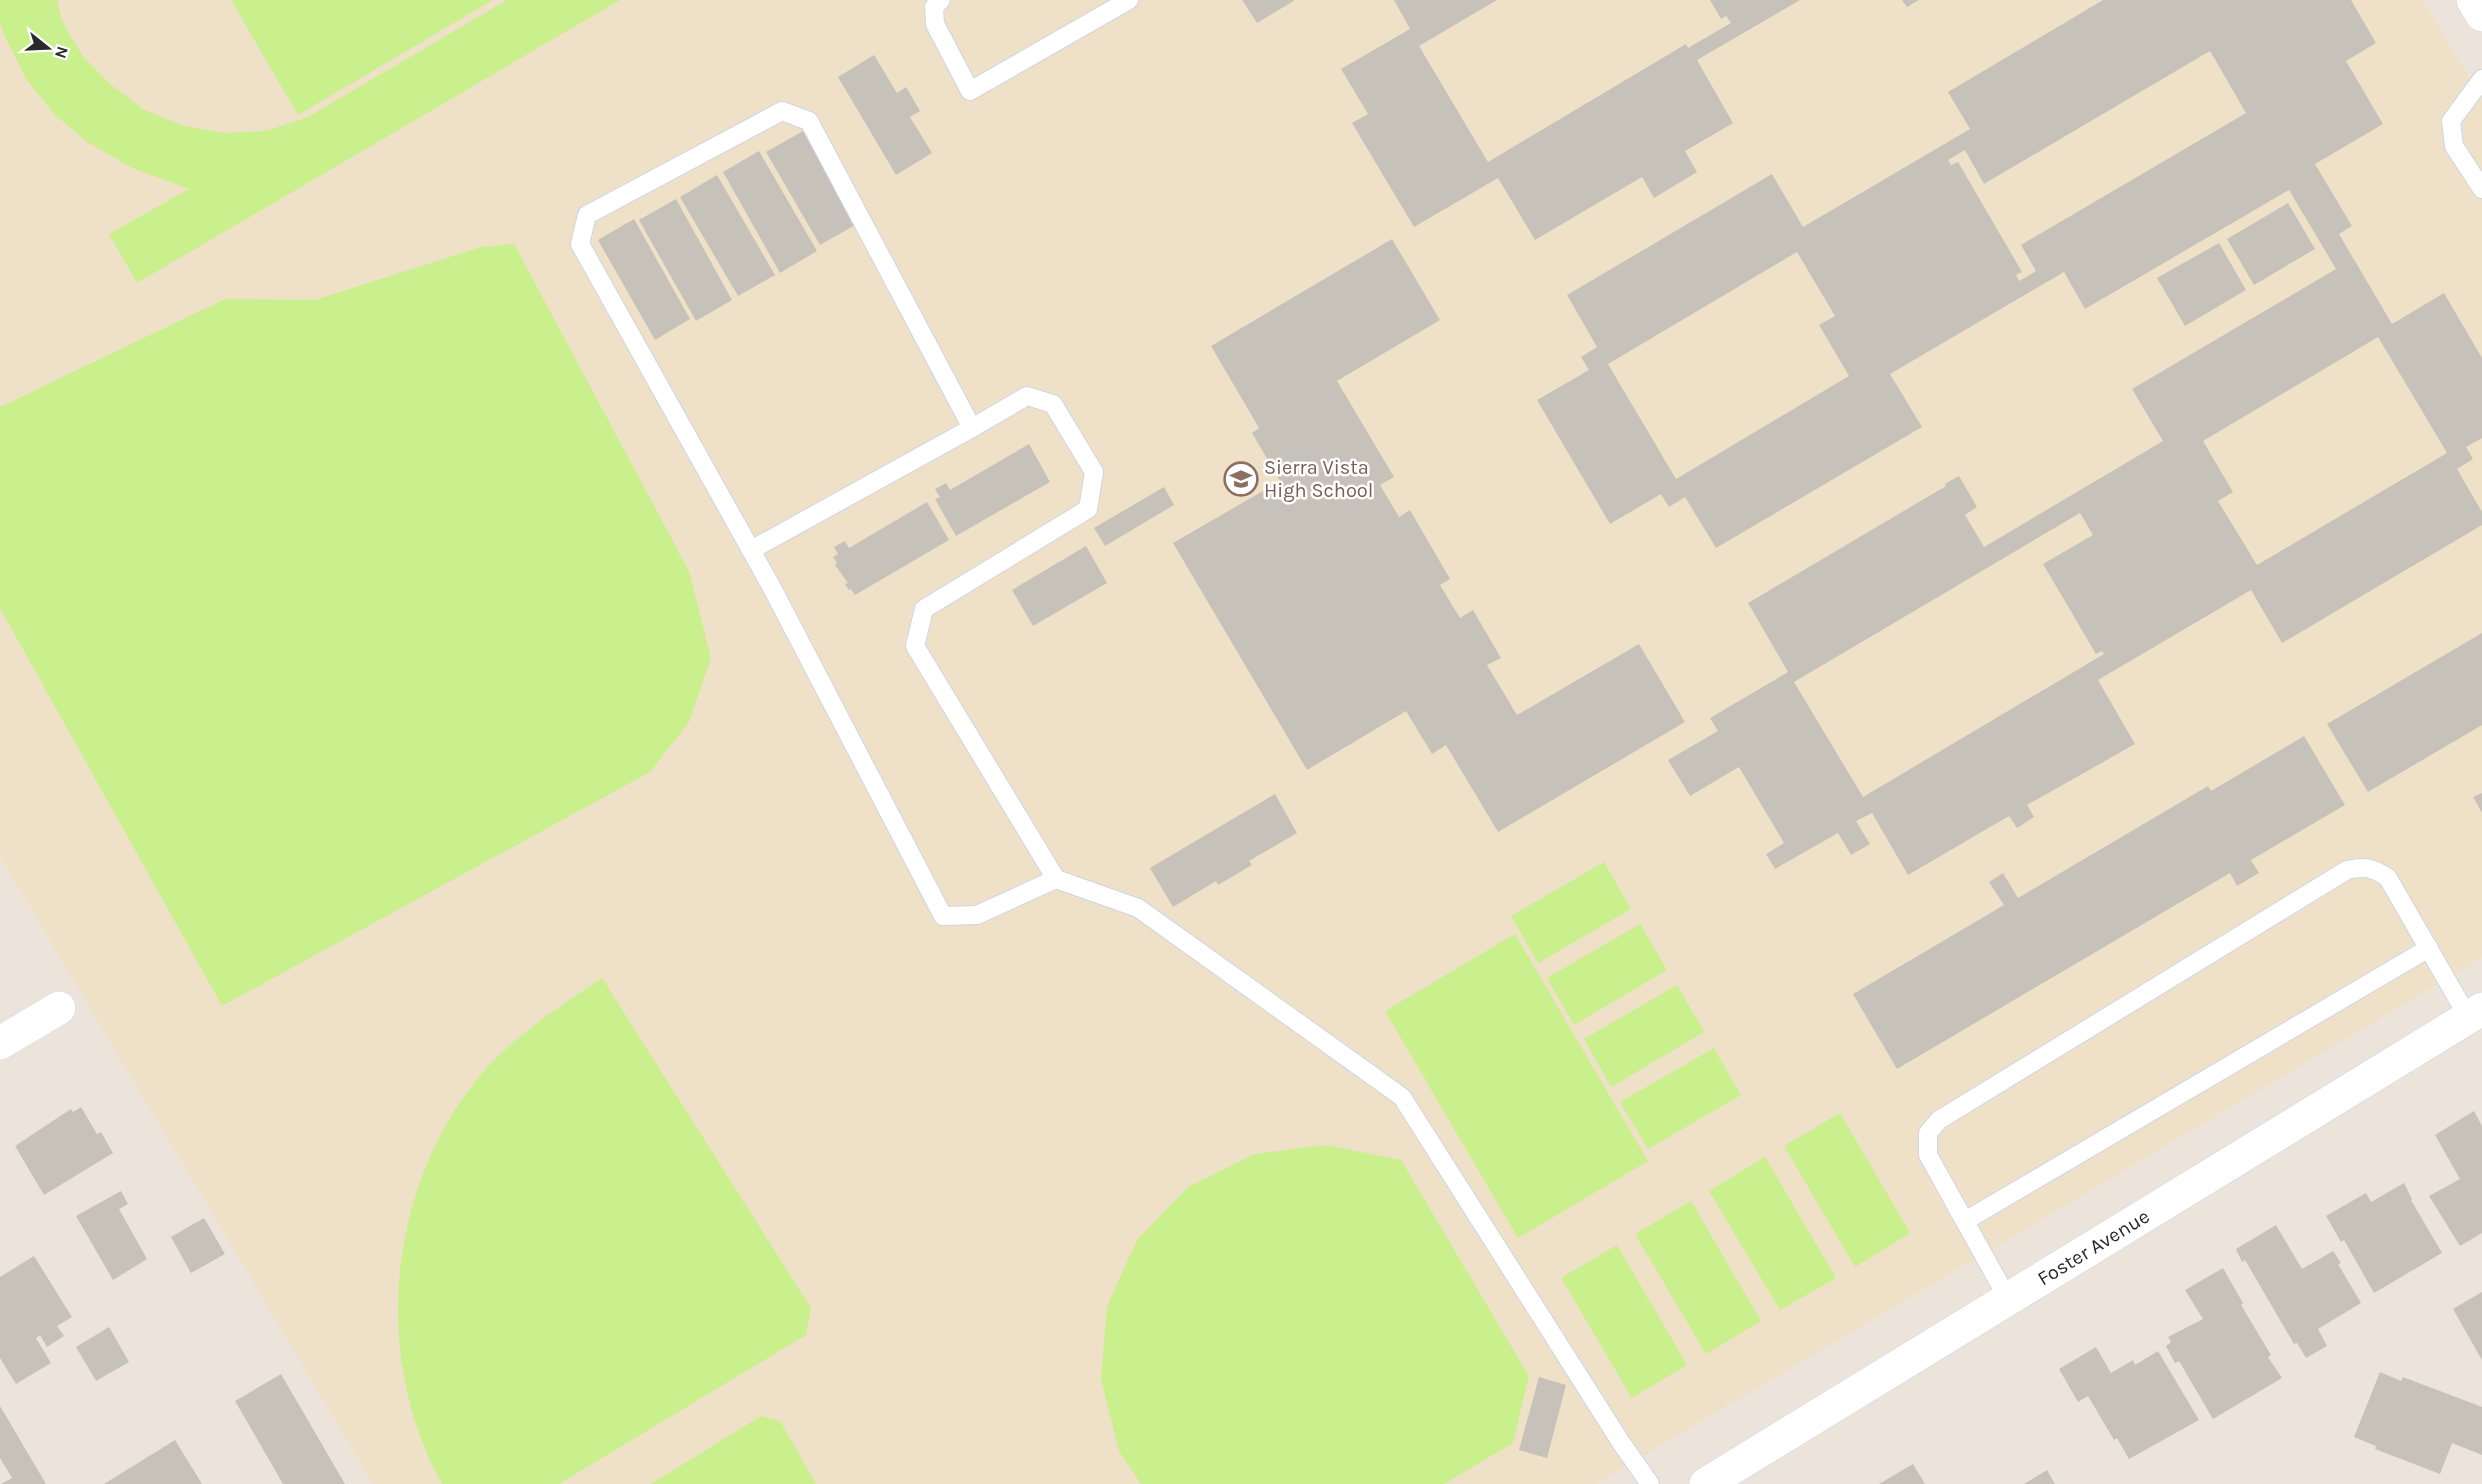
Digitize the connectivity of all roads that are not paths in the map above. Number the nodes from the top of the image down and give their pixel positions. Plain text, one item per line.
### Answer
1 (941, 0) edge
2 (1129, 0) edge
3 (2473, 0) edge
4 (2482, 15) edge
5 (2482, 79) edge
6 (2482, 189) edge
7 (972, 428) junction
8 (751, 550) junction
9 (1056, 879) junction
10 (2429, 948) junction
11 (59, 1008) dead end
12 (2475, 1013) edge
13 (0, 1044) edge
14 (1965, 1221) junction
15 (2008, 1299) junction
16 (1650, 1484) edge
17 (1706, 1484) edge

1 - 2 lane
3 - 4 street
5 - 6 lane
7 - 8 lane
7 - 8 lane
7 - 9 lane
8 - 9 lane
9 - 16 lane
10 - 12 lane
10 - 14 lane
10 - 14 lane
11 - 13 street
12 - 15 street, Foster Avenue
14 - 15 lane
15 - 17 street, Foster Avenue

